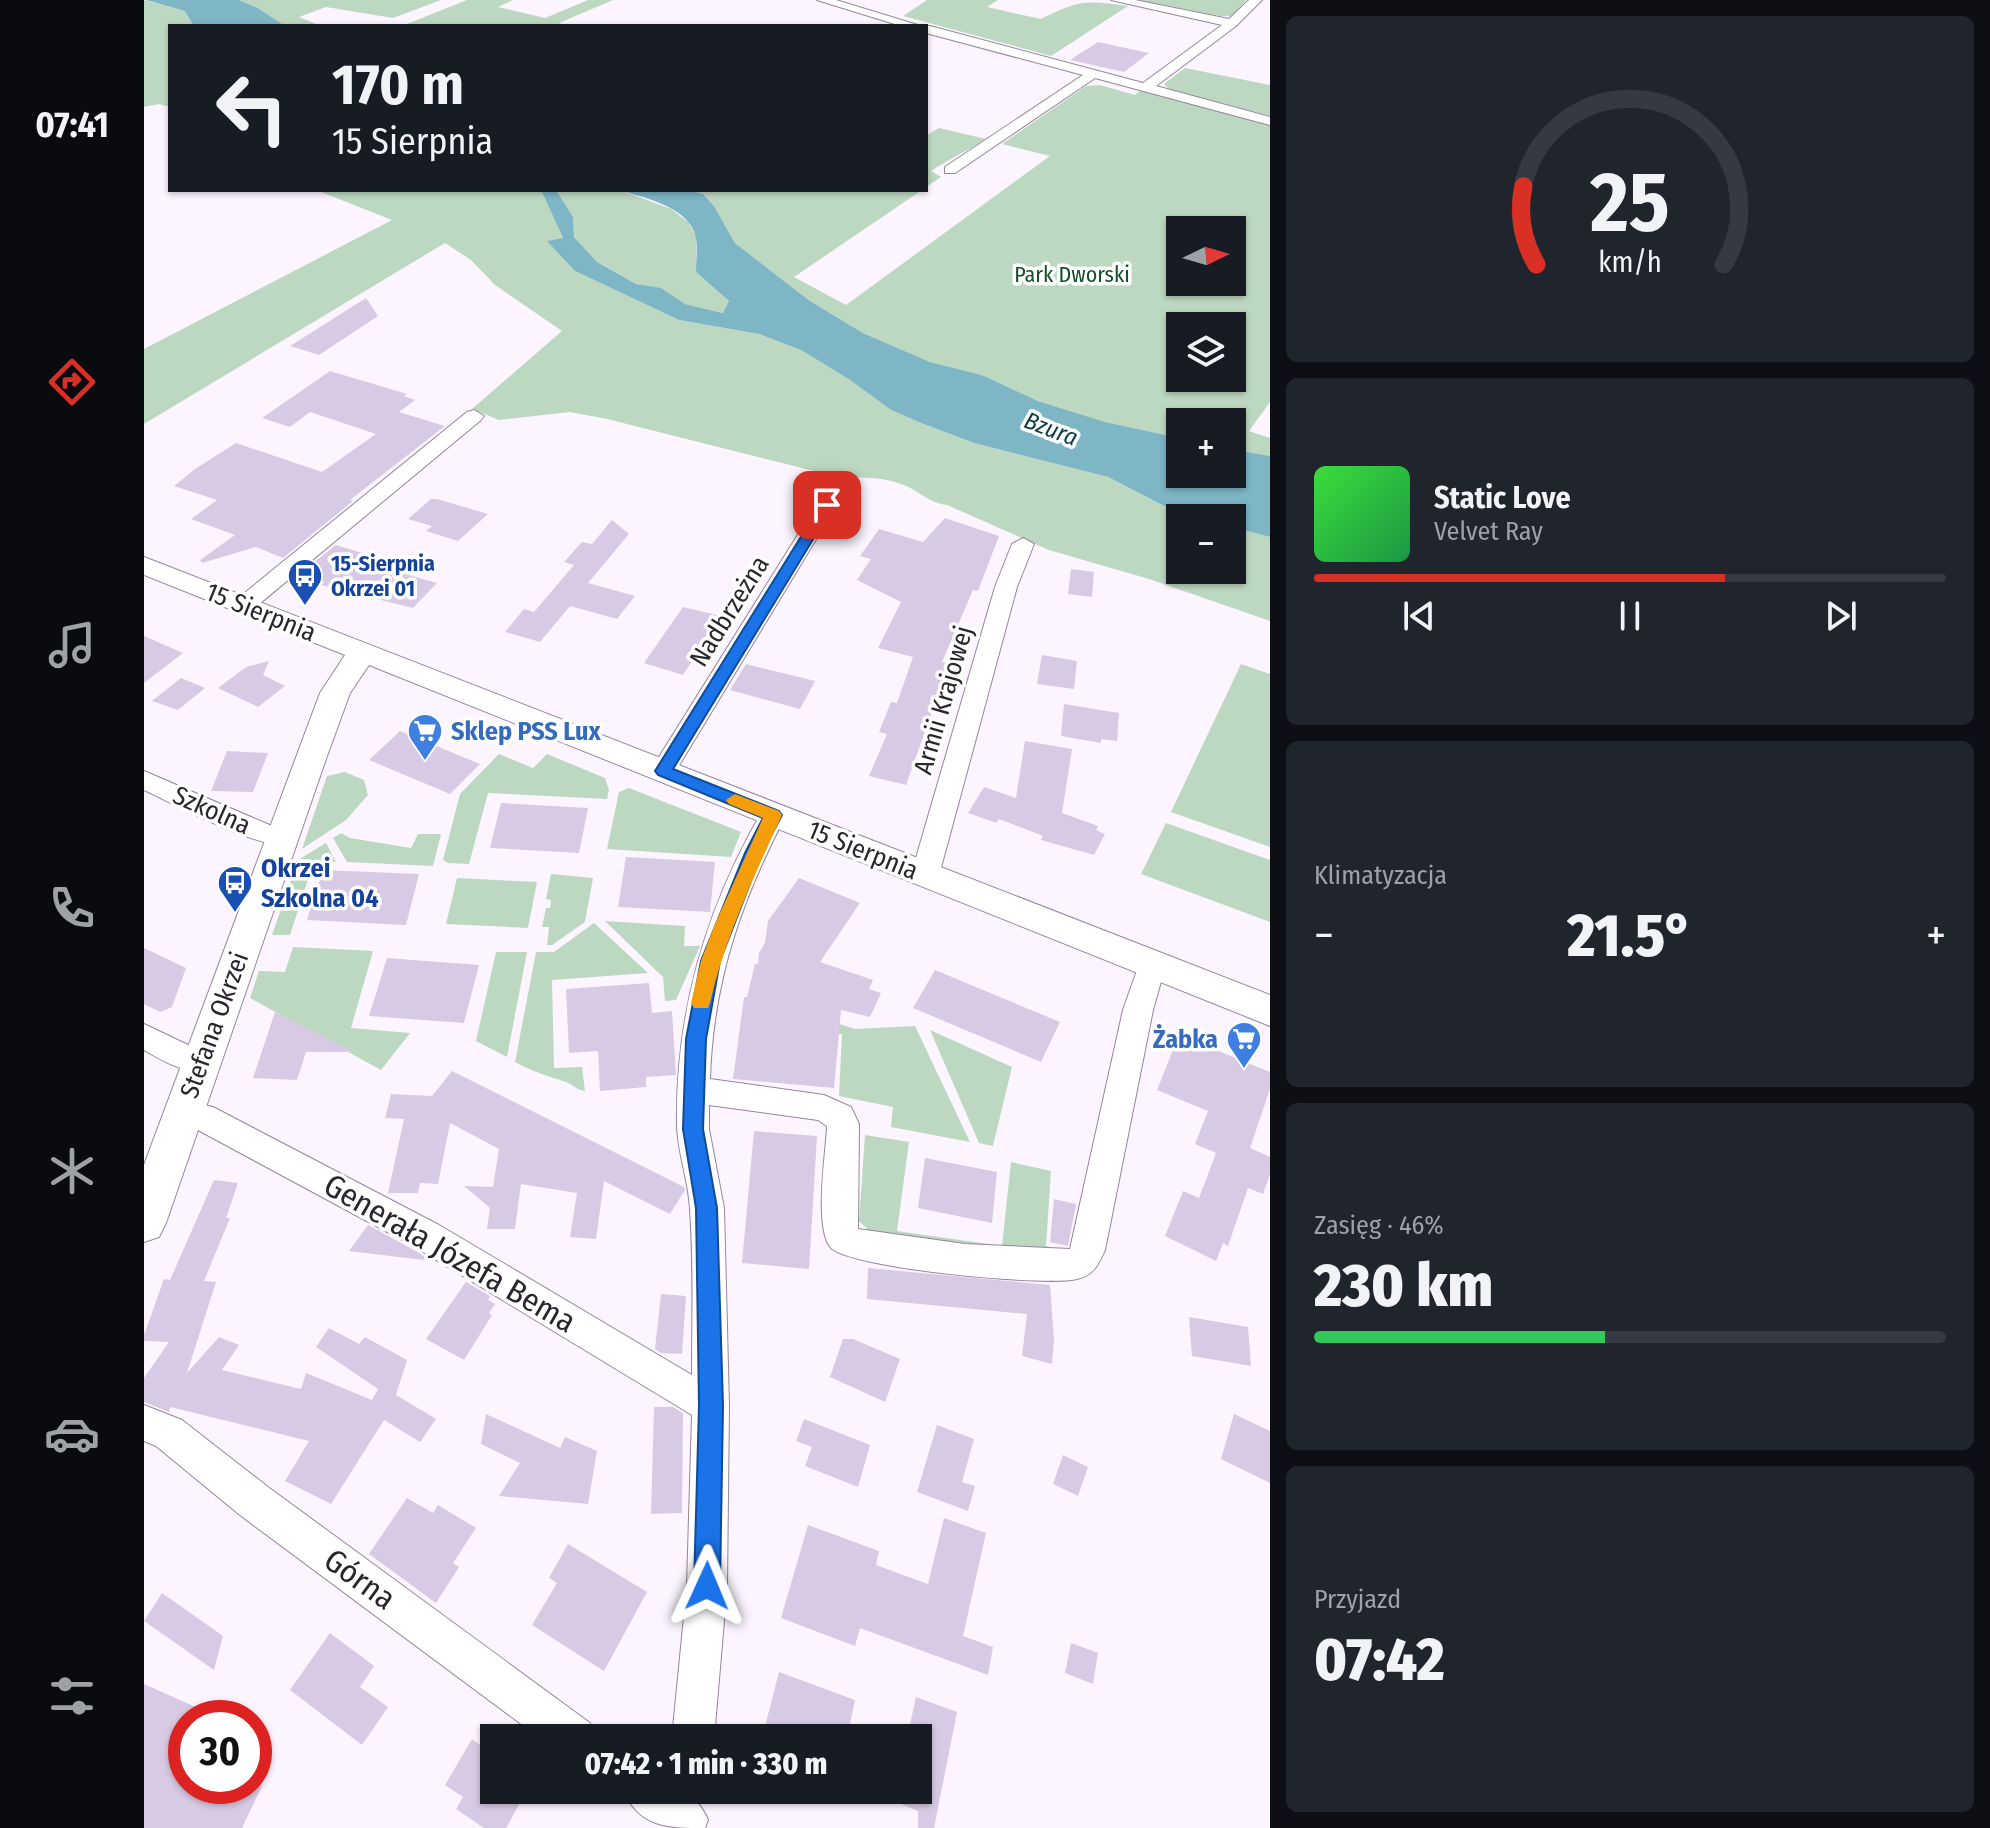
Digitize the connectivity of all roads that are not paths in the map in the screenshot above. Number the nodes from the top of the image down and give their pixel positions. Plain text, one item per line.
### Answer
1 (823, 0) edge
2 (1117, 0) edge
3 (1256, 0) edge
4 (1232, 23) junction
5 (908, 24) edge
6 (928, 30) edge
7 (1093, 74) junction
8 (1145, 88) junction
9 (1270, 121) edge
10 (950, 170) dead end
11 (474, 416) dead end
12 (842, 480) dead end
13 (1023, 544) dead end
14 (144, 565) edge
15 (244, 605) junction
16 (362, 652) junction
17 (663, 771) junction
18 (144, 780) edge
19 (773, 815) junction
20 (281, 837) junction
21 (925, 875) junction
22 (1152, 964) junction
23 (1270, 1011) edge
24 (144, 1036) edge
25 (202, 1060) junction
26 (696, 1090) junction
27 (183, 1113) junction
28 (144, 1223) edge
29 (711, 1406) junction
30 (144, 1423) edge
31 (556, 1724) edge
32 (694, 1724) edge

1 - 5 street
2 - 4 street
3 - 4 street
4 - 8 street
6 - 7 street
7 - 8 street
7 - 10 street
8 - 9 street
11 - 15 street
12 - 17 street, Nadbrzeżna
13 - 21 street, Armii Krajowej
14 - 15 street, 15 Sierpnia
15 - 16 street, 15 Sierpnia
16 - 17 street, 15 Sierpnia
16 - 20 street, Stefana Okrzei
17 - 19 street, 15 Sierpnia
18 - 20 street, Szkolna
19 - 21 street, 15 Sierpnia
19 - 26 street
20 - 25 street, Stefana Okrzei
21 - 22 street, 15 Sierpnia
22 - 23 street, 15 Sierpnia
22 - 26 street
24 - 25 street
25 - 27 street, Stefana Okrzei
26 - 29 street
27 - 28 street, Stefana Okrzei
27 - 29 street, Generała Józefa Bema
29 - 32 street
30 - 31 street, Górna

